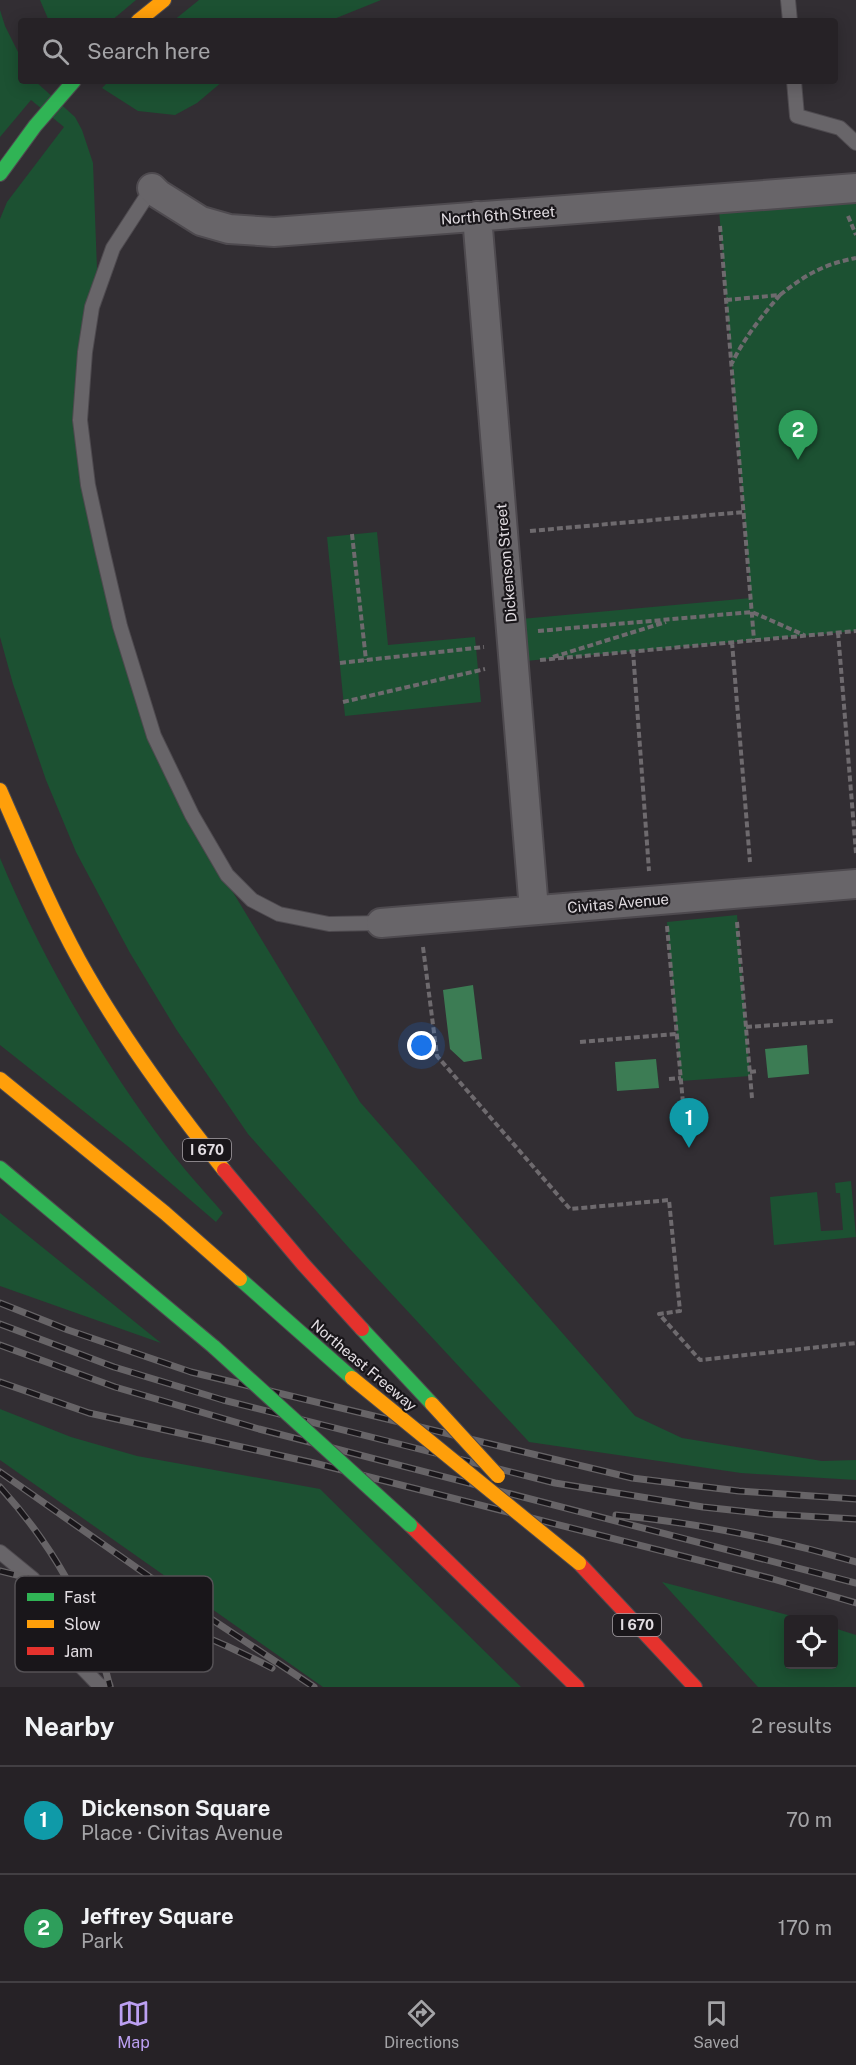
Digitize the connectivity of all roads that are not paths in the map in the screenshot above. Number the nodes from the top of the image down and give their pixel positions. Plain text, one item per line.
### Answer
1 (164, 0) edge
2 (788, 0) edge
3 (142, 18) edge
4 (790, 18) edge
5 (72, 84) edge
6 (794, 84) edge
7 (856, 143) edge
8 (0, 174) edge
9 (152, 188) joint
10 (850, 199) edge
11 (477, 216) junction
12 (0, 790) edge
13 (856, 884) edge
14 (534, 910) junction
15 (381, 924) joint
16 (0, 1079) edge
17 (0, 1168) edge
18 (0, 1552) edge
19 (579, 1563) junction
20 (29, 1576) edge
21 (86, 1672) edge
22 (106, 1687) edge
23 (577, 1687) edge
24 (696, 1687) edge

1 - 3 highway
2 - 4 lane
5 - 8 highway
6 - 7 lane
9 - 11 street, North 6th Street
9 - 15 lane
10 - 11 street, North 6th Street
11 - 14 street, Dickenson Street
12 - 19 highway, I 670, bridge
13 - 14 street, Civitas Avenue
14 - 15 street, Civitas Avenue
16 - 19 highway, Northeast Freeway, bridge
17 - 23 highway, bridge
18 - 20 lane
19 - 24 highway, Northeast Freeway / I 670
21 - 22 lane

